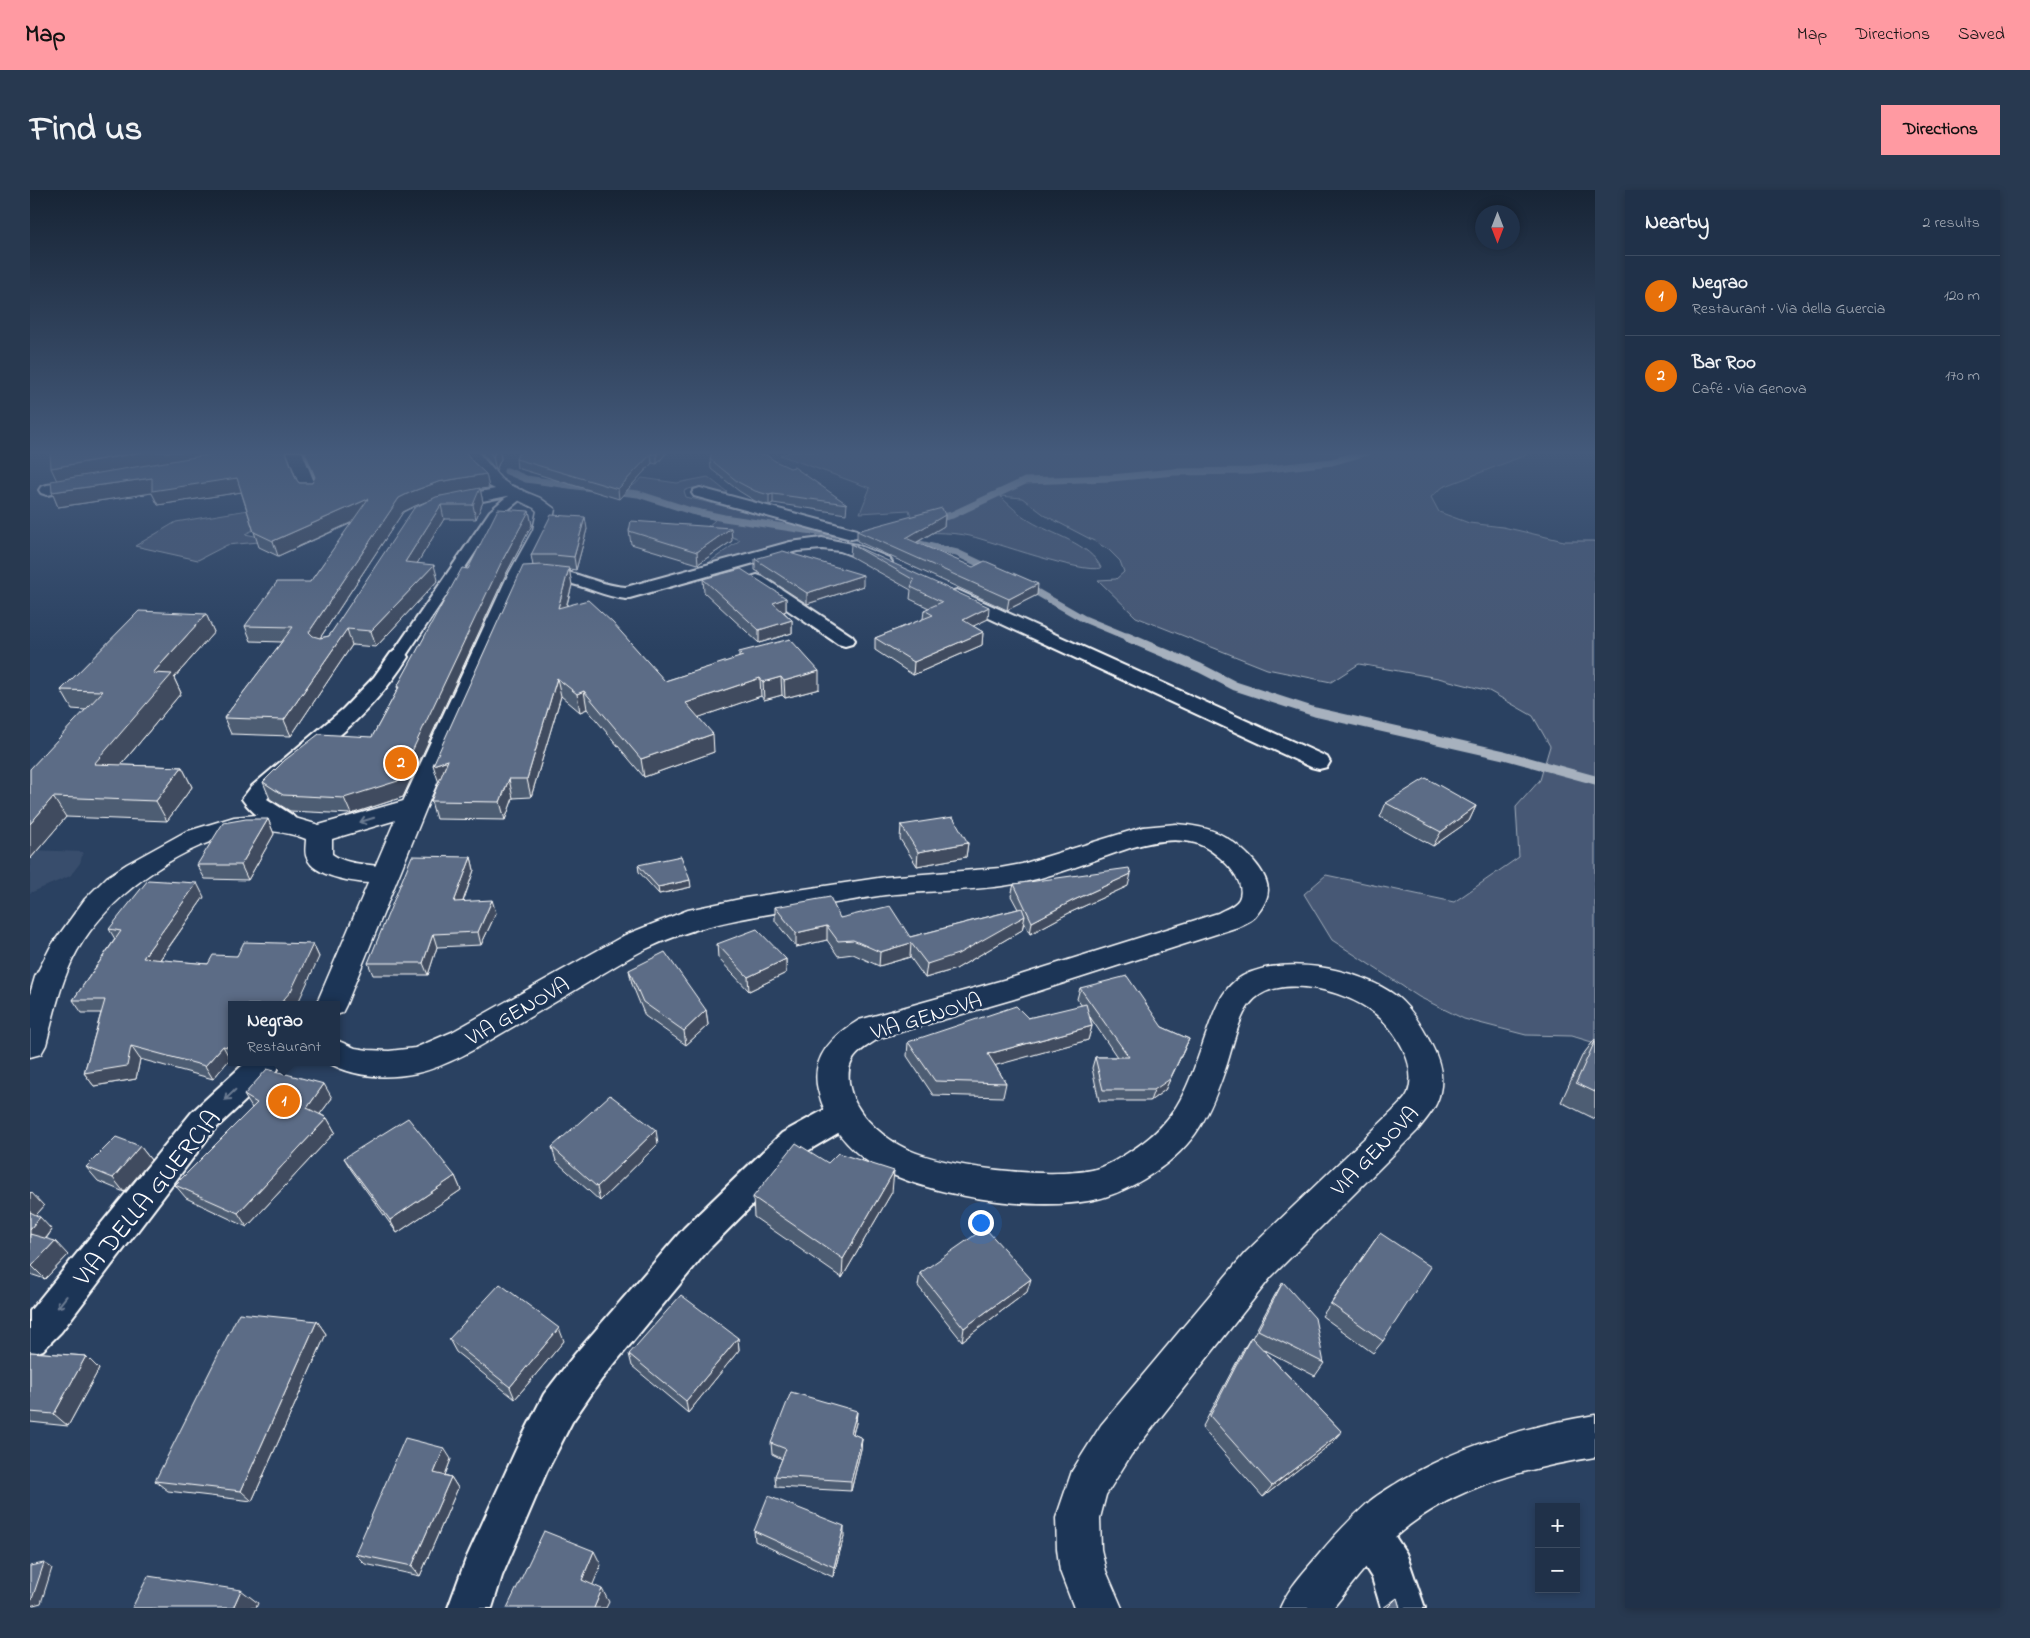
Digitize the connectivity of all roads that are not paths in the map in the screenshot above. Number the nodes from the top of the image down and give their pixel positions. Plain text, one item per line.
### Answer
1 (491, 518) edge
2 (545, 518) edge
3 (791, 518) edge
4 (843, 538) junction
5 (731, 564) junction
6 (896, 568) edge
7 (517, 577) junction
8 (941, 588) edge
9 (845, 640) dead end
10 (398, 657) joint
11 (385, 679) joint
12 (1319, 762) dead end
13 (414, 806) junction
14 (288, 824) junction
15 (320, 834) junction
16 (384, 875) junction
17 (333, 1001) edge
18 (30, 1044) edge
19 (340, 1054) edge
20 (262, 1066) edge
21 (844, 1114) junction
22 (30, 1337) edge
23 (1595, 1436) edge
24 (1368, 1533) junction
25 (470, 1608) edge
26 (1099, 1608) edge
27 (1304, 1608) edge
28 (1403, 1608) edge

1 - 10 street
2 - 7 main road
3 - 4 street
4 - 5 street
4 - 6 street
5 - 7 street
5 - 9 street
7 - 13 main road
8 - 12 street
10 - 11 street
11 - 14 street
13 -> 15 main road
13 - 16 main road
14 - 15 main road
14 - 18 main road
15 - 16 main road
16 - 17 main road
19 - 21 main road, VIA GENOVA
20 -> 22 street, VIA DELLA GUERCIA
21 - 25 street
21 - 26 main road, VIA GENOVA
23 - 24 main road
24 - 27 main road
24 - 28 street

